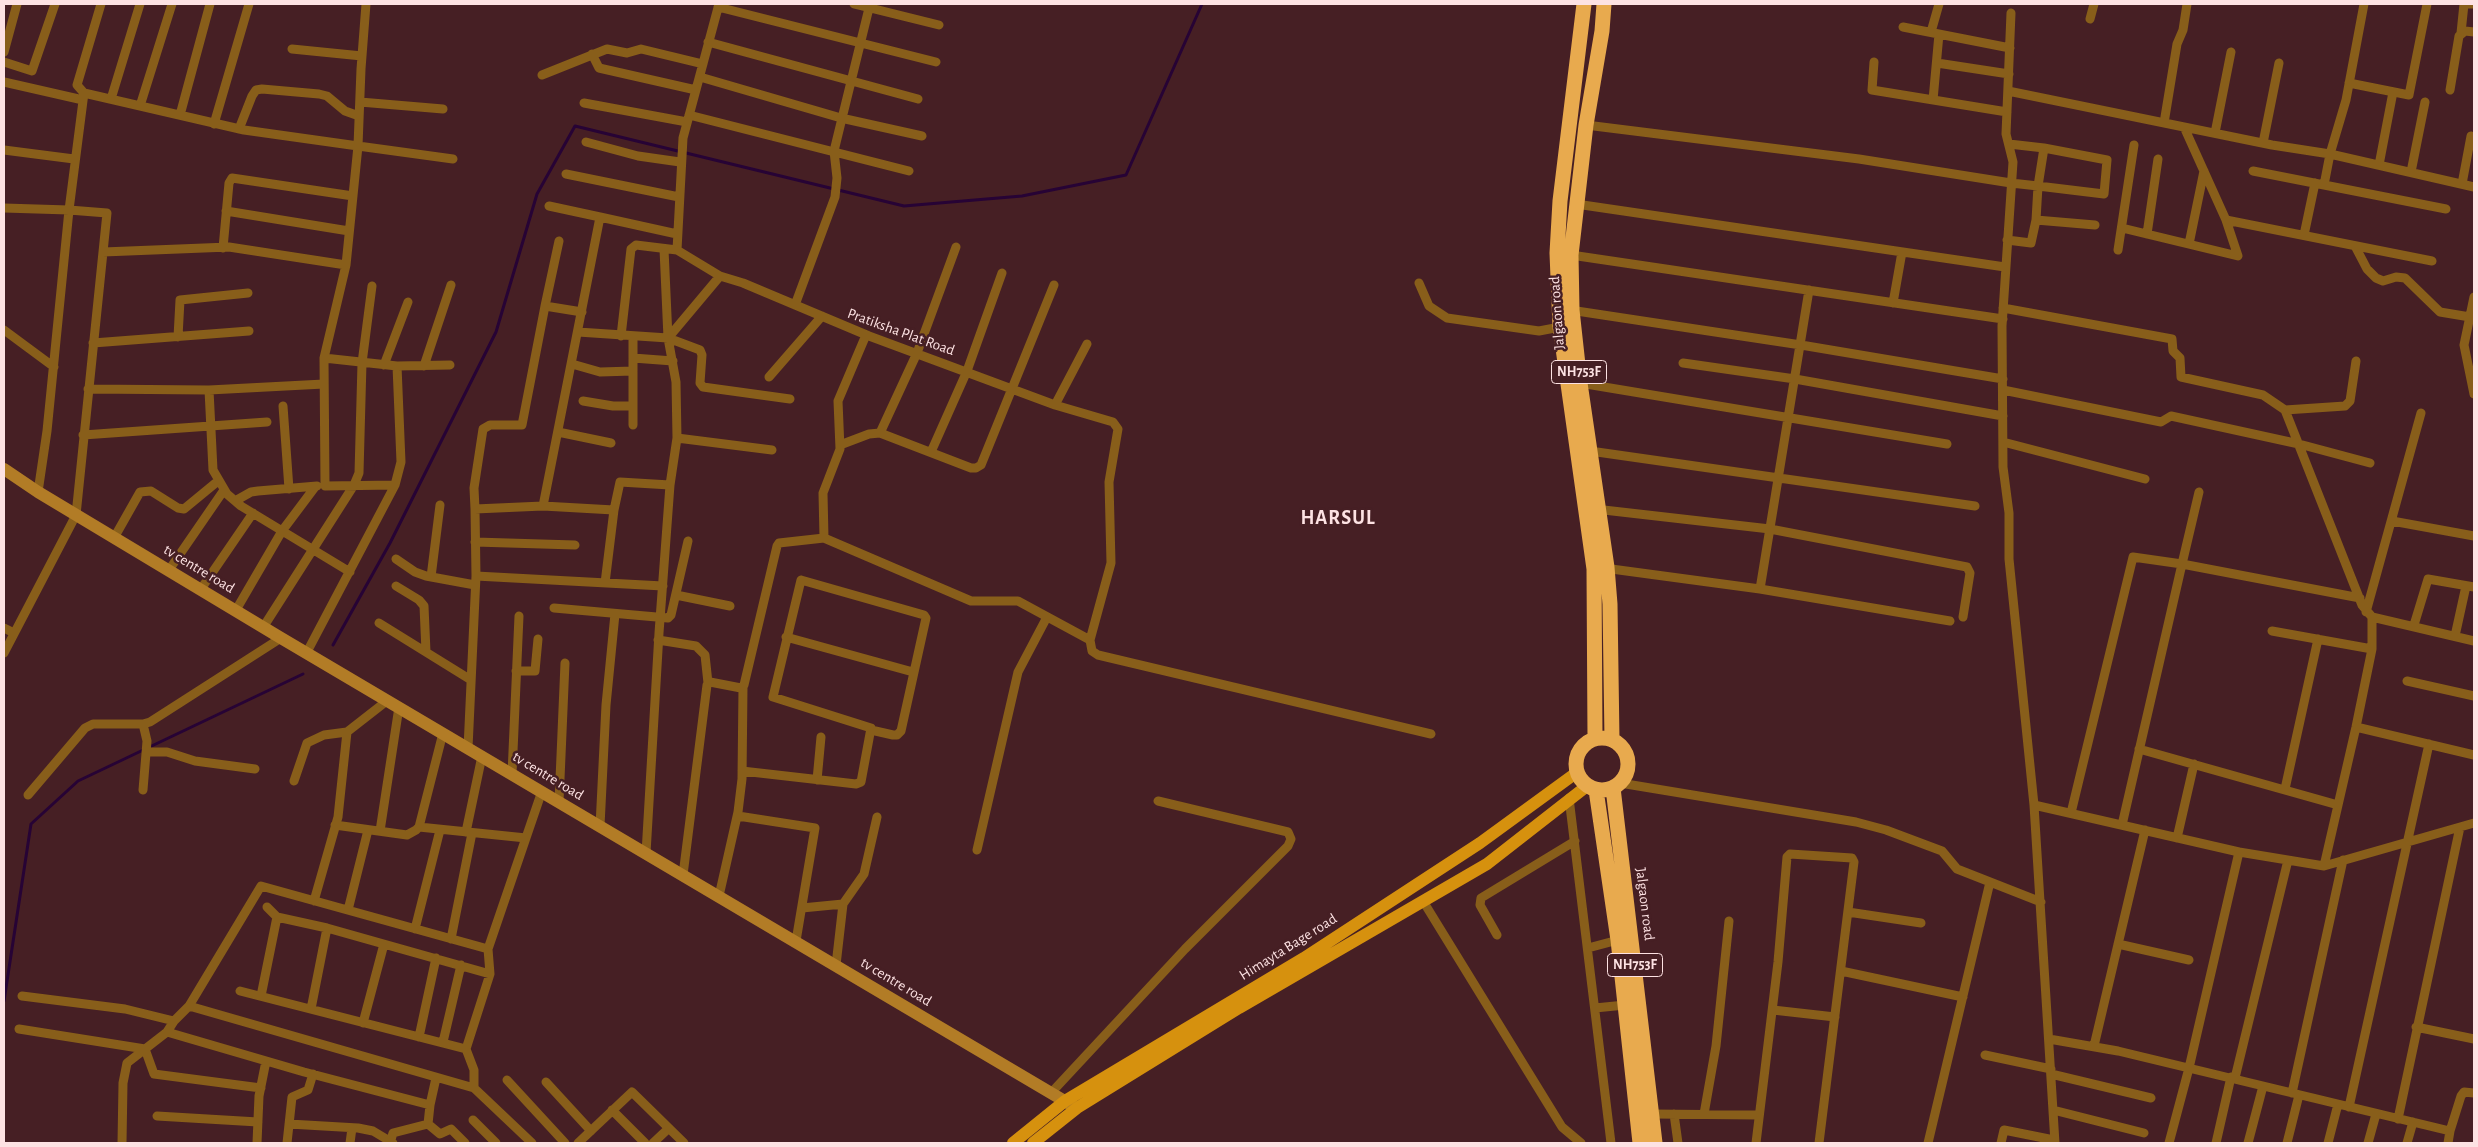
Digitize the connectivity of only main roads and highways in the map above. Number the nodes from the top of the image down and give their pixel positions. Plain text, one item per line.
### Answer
1 (1584, 4) edge
2 (1604, 4) edge
3 (1566, 310) junction
4 (4, 469) edge
5 (1593, 509) junction
6 (1601, 568) junction
7 (1595, 738) junction
8 (1612, 740) junction
9 (1576, 772) junction
10 (1617, 785) junction
11 (1592, 788) junction
12 (1065, 1101) junction
13 (1077, 1108) junction
14 (1013, 1143) edge
15 (1034, 1143) edge
16 (1640, 1143) edge
17 (1655, 1143) edge

1 - 3 highway, Jalgaon road / NH753F
2 - 3 highway, Jalgaon road / NH753F
3 - 5 highway, Jalgaon road / NH753F
3 - 5 highway, Jalgaon road / NH753F
4 - 12 main road, tv centre road
5 - 6 highway, Jalgaon road / NH753F
6 - 7 highway, Jalgaon road / NH753F
6 - 8 highway, Jalgaon road / NH753F
7 - 8 highway
7 - 9 highway
8 - 10 highway
9 - 11 highway
9 - 12 main road, Himayta Bage road
10 - 11 highway
10 - 17 highway, Jalgaon road / NH753F
11 - 13 main road
11 - 16 highway, Jalgaon road / NH753F
12 - 13 main road, tv centre road
12 - 14 main road, Himayta Bage road
13 - 15 main road

